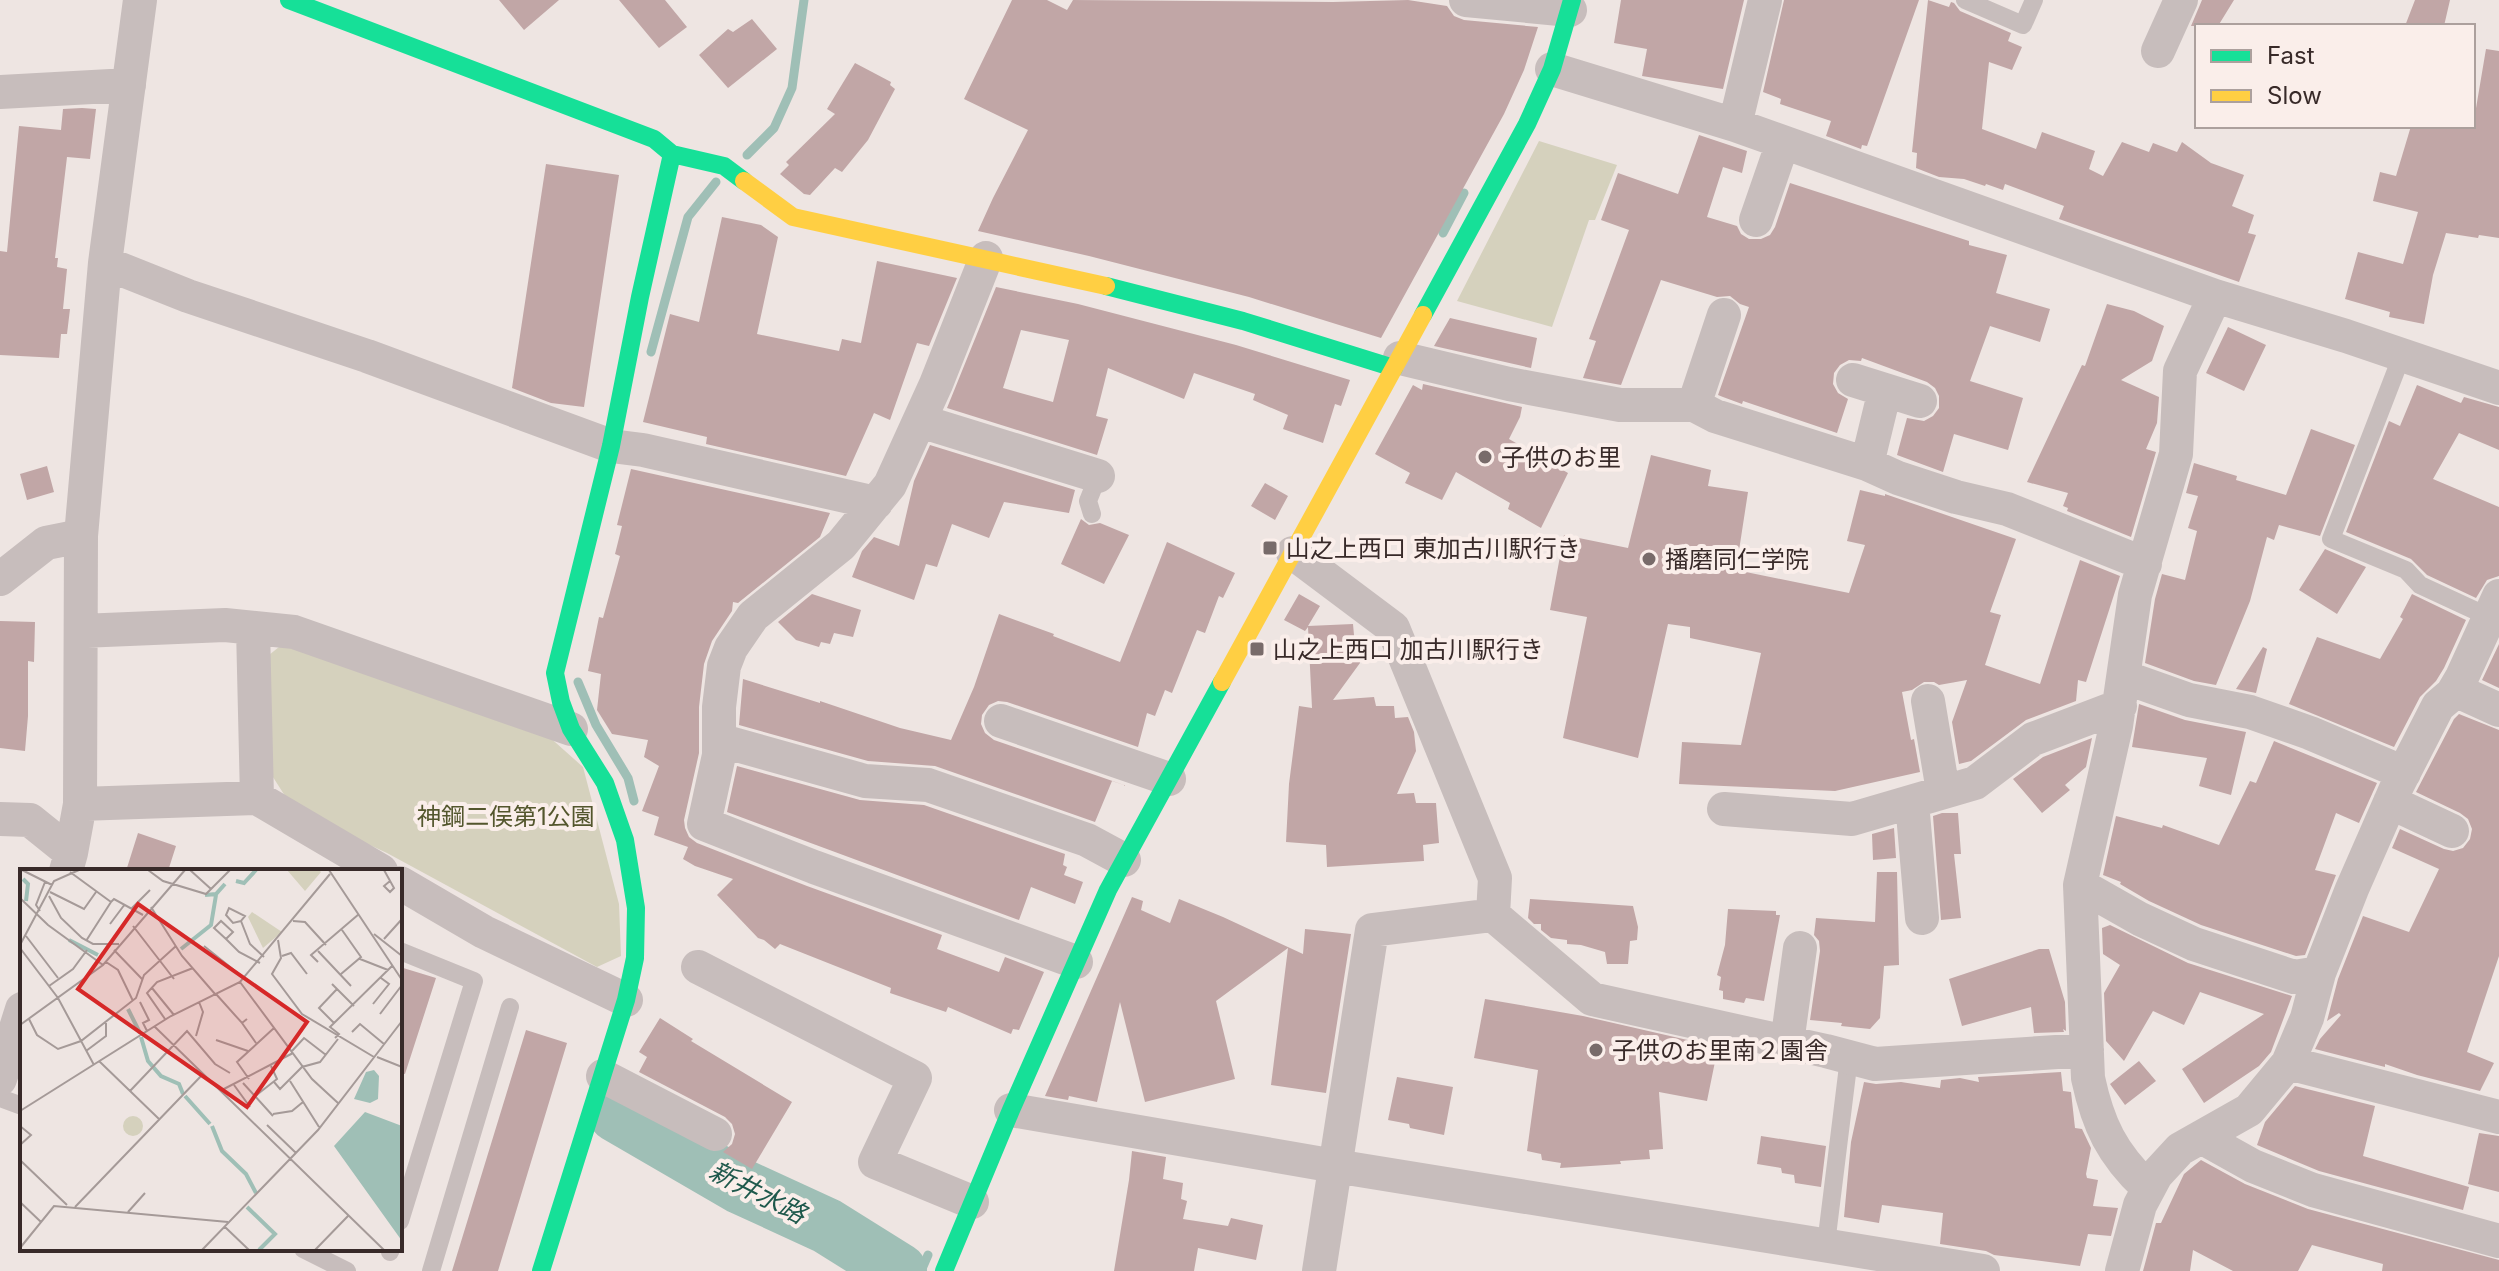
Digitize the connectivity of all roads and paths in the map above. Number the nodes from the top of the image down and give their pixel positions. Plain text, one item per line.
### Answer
1 (140, 0) edge
2 (289, 0) edge
3 (1466, 0) edge
4 (1765, 0) edge
5 (1965, 0) edge
6 (2034, 0) edge
7 (2181, 0) edge
8 (1571, 5) edge
9 (2158, 51) dead end
10 (1552, 69) junction
11 (129, 85) junction
12 (0, 92) edge
13 (1735, 125) junction
14 (1783, 142) junction
15 (672, 154) junction
16 (1755, 221) dead end
17 (986, 258) junction
18 (105, 263) junction
19 (2215, 296) junction
20 (1724, 315) dead end
21 (2402, 355) junction
22 (1397, 363) junction
23 (2499, 388) edge
24 (1920, 401) dead end
25 (1694, 405) junction
26 (920, 421) junction
27 (611, 446) junction
28 (1867, 464) junction
29 (1098, 476) joint
30 (876, 503) junction
31 (1092, 514) dead end
32 (81, 536) junction
33 (1293, 553) junction
34 (2145, 564) junction
35 (0, 579) edge
36 (2495, 605) edge
37 (253, 628) junction
38 (81, 631) junction
39 (2455, 690) junction
40 (2122, 692) junction
41 (1928, 701) dead end
42 (2499, 710) edge
43 (1001, 721) dead end
44 (571, 729) junction
45 (719, 740) junction
46 (1169, 779) junction
47 (2397, 788) junction
48 (1927, 796) junction
49 (257, 798) junction
50 (80, 804) junction
51 (1724, 809) dead end
52 (0, 819) edge
53 (2452, 831) dead end
54 (1124, 860) junction
55 (68, 862) edge
56 (378, 869) edge
57 (402, 884) edge
58 (2080, 885) junction
59 (1493, 915) junction
60 (1922, 918) dead end
61 (1800, 948) dead end
62 (402, 952) edge
63 (1076, 962) junction
64 (698, 967) dead end
65 (2319, 973) junction
66 (626, 1000) junction
67 (510, 1007) dead end
68 (20, 1015) edge
69 (1787, 1043) junction
70 (2087, 1050) junction
71 (1849, 1058) junction
72 (2288, 1063) junction
73 (603, 1076) junction
74 (0, 1079) edge
75 (0, 1098) edge
76 (20, 1105) edge
77 (1011, 1110) junction
78 (2499, 1116) edge
79 (715, 1134) dead end
80 (2201, 1137) junction
81 (1335, 1166) junction
82 (2147, 1187) junction
83 (972, 1202) junction
84 (402, 1215) edge
85 (2499, 1241) edge
86 (307, 1251) edge
87 (1830, 1254) edge
88 (347, 1271) edge
89 (431, 1271) edge
90 (541, 1271) edge
91 (944, 1271) edge
92 (1319, 1271) edge
93 (1983, 1271) edge
94 (2122, 1271) edge

1 - 11 street
2 - 15 street
3 - 8 street
4 - 13 street
5 - 6 lane
7 - 9 street
8 - 10 street
10 - 13 street
10 - 22 street
11 - 12 street
11 - 18 street
13 - 14 street
14 - 16 street
14 - 19 street
15 - 17 street
15 - 27 street
17 - 22 street
17 - 26 street
18 - 27 street
18 - 32 street
19 - 21 street
19 - 34 street
20 - 25 street
21 - 23 street
21 - 36 lane
22 - 25 street
22 - 33 street
24 - 28 street
25 - 28 street
26 - 29 street
26 - 30 street
27 - 30 street
27 - 44 street
28 - 34 street
29 - 31 lane
30 - 45 street
32 - 35 street
32 - 38 street
33 - 46 street
33 - 59 street
34 - 40 street
36 - 39 street
37 - 38 street
37 - 44 street
37 - 49 street
38 - 50 street
39 - 42 street
39 - 47 street
40 - 47 street
40 - 48 street
40 - 58 street
41 - 48 street
43 - 46 street
44 - 66 street
45 - 54 street
45 - 63 street
46 - 54 street
47 - 53 street
47 - 65 street
48 - 51 street
48 - 60 street
49 - 50 street
49 - 56 street
50 - 55 street
52 - 55 street
54 - 63 street
57 - 66 street
58 - 65 street
58 - 70 street
59 - 69 street
59 - 81 street
61 - 69 street
62 - 84 lane
63 - 77 street
64 - 83 street
65 - 72 street
66 - 73 street
67 - 89 lane
68 - 74 street
69 - 71 street
70 - 71 street
70 - 82 street
71 - 87 lane
72 - 78 street
72 - 80 street
73 - 79 street
73 - 90 street
75 - 76 lane
77 - 81 street
77 - 83 street
80 - 82 street
80 - 85 street
81 - 87 street
81 - 92 street
82 - 94 street
83 - 91 street
86 - 88 lane
87 - 93 street

